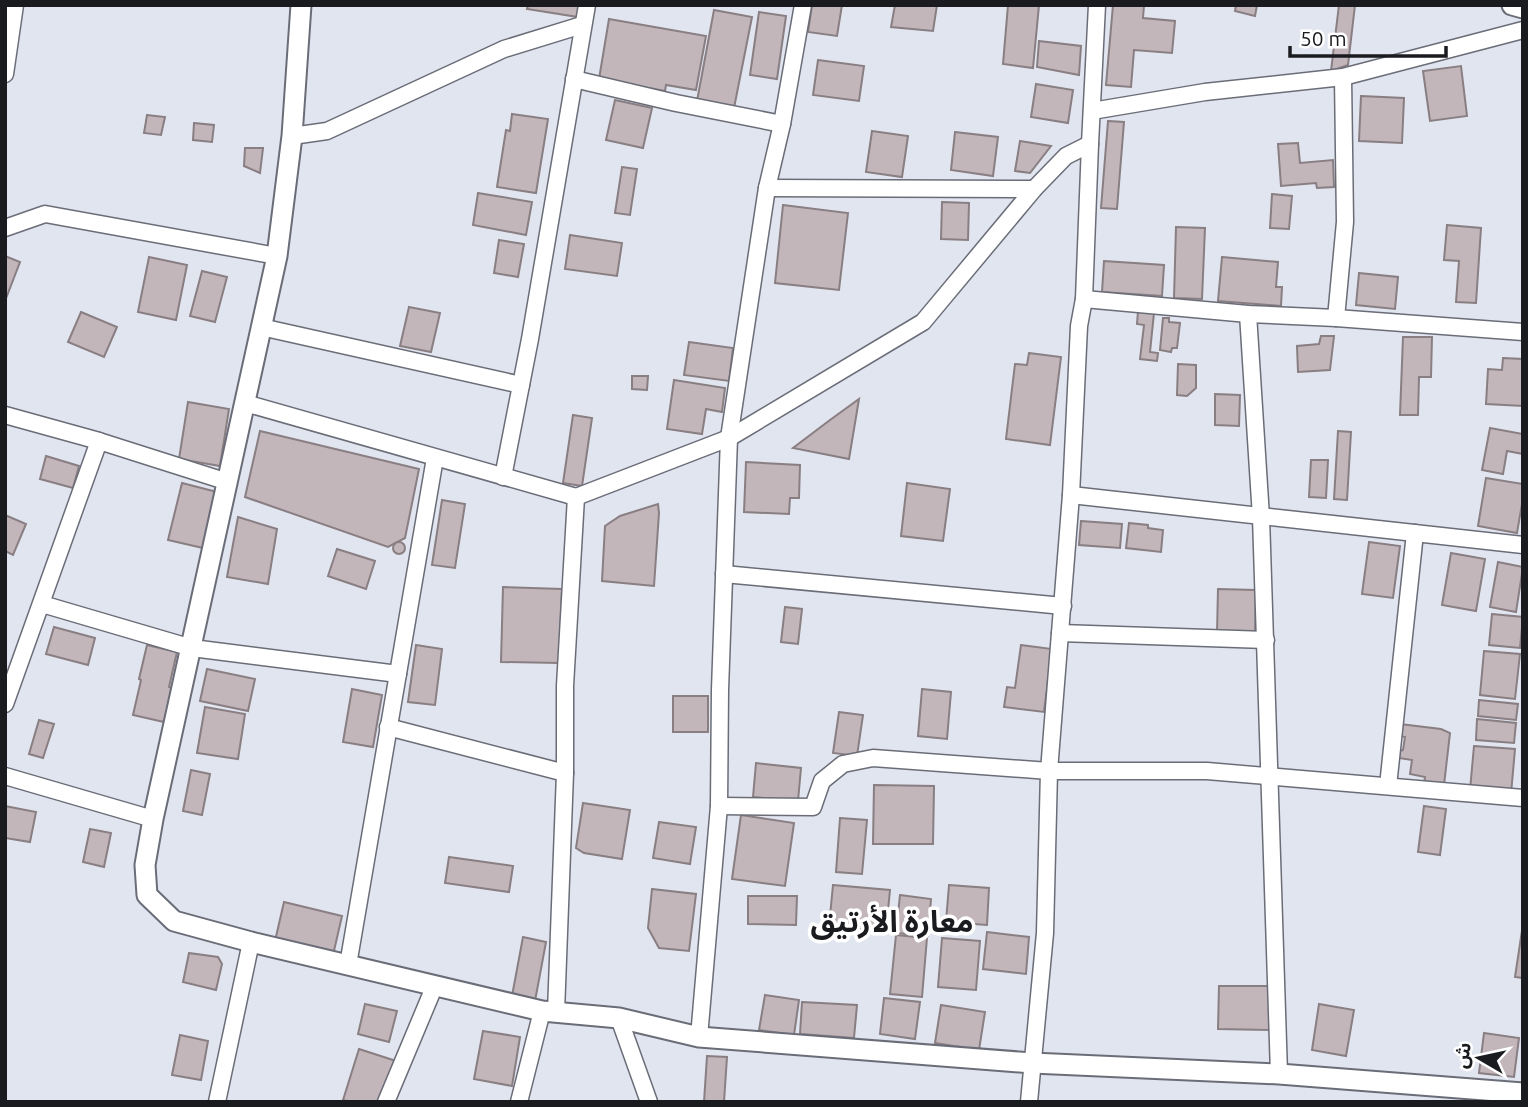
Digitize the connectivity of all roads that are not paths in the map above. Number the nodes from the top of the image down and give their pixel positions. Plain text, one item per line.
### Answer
1 (15, 5) edge
2 (301, 5) edge
3 (587, 5) edge
4 (803, 5) edge
5 (1097, 5) edge
6 (1512, 5) edge
7 (1523, 8) edge
8 (582, 25) junction
9 (1523, 30) edge
10 (5, 74) edge
11 (1343, 77) junction
12 (574, 79) junction
13 (1092, 111) junction
14 (782, 124) junction
15 (292, 136) junction
16 (1090, 144) junction
17 (767, 188) junction
18 (1034, 189) junction
19 (5, 228) edge
20 (277, 256) junction
21 (1084, 299) junction
22 (1248, 314) junction
23 (1336, 318) junction
24 (261, 327) junction
25 (1523, 332) edge
26 (521, 385) junction
27 (244, 403) junction
28 (5, 415) edge
29 (729, 438) junction
30 (99, 441) junction
31 (435, 457) junction
32 (503, 477) junction
33 (228, 482) junction
34 (1071, 495) junction
35 (576, 498) junction
36 (1261, 516) junction
37 (1415, 533) junction
38 (1523, 545) edge
39 (724, 574) junction
40 (42, 604) junction
41 (1063, 606) junction
42 (1060, 633) junction
43 (1266, 640) junction
44 (192, 648) junction
45 (398, 674) junction
46 (5, 705) edge
47 (388, 727) junction
48 (1049, 771) junction
49 (565, 773) junction
50 (5, 776) edge
51 (1270, 776) junction
52 (1388, 786) junction
53 (1523, 798) edge
54 (719, 806) junction
55 (153, 819) junction
56 (251, 942) junction
57 (348, 965) junction
58 (435, 985) junction
59 (549, 1011) junction
60 (619, 1018) junction
61 (699, 1037) junction
62 (1032, 1063) junction
63 (1279, 1074) junction
64 (1523, 1093) edge
65 (217, 1102) edge
66 (386, 1102) edge
67 (519, 1102) edge
68 (649, 1102) edge
69 (1028, 1102) edge

1 - 10 street
2 - 15 street
3 - 8 street
4 - 14 street
5 - 13 street
6 - 7 street
8 - 12 street
8 - 15 street
9 - 11 street
11 - 13 street
11 - 23 street
12 - 14 street
12 - 26 street
13 - 16 street
14 - 17 street
15 - 20 street
16 - 18 street
16 - 21 street
17 - 18 street
17 - 29 street
18 - 29 street
19 - 20 street
20 - 24 street
21 - 22 street
21 - 34 street
22 - 23 street
22 - 36 street
23 - 25 street
24 - 26 street
24 - 27 street
26 - 32 street
27 - 31 street
27 - 33 street
28 - 30 street
29 - 35 street
29 - 39 street
30 - 33 street
30 - 40 street
31 - 32 street
31 - 45 street
32 - 35 street
33 - 44 street
34 - 36 street
34 - 41 street
35 - 49 street
36 - 37 street
36 - 43 street
37 - 38 street
37 - 52 street
39 - 41 street
39 - 54 street
40 - 44 street
40 - 46 street
41 - 42 street
42 - 43 street
42 - 48 street
43 - 51 street
44 - 45 street
44 - 55 street
45 - 47 street
47 - 49 street
47 - 57 street
48 - 51 street
48 - 54 street
48 - 62 street
49 - 59 street
50 - 55 street
51 - 52 street
51 - 63 street
52 - 53 street
54 - 61 street
55 - 56 street
56 - 57 street
56 - 65 street
57 - 58 street
58 - 59 street
58 - 66 street
59 - 60 street
59 - 67 street
60 - 61 street
60 - 68 street
61 - 62 street
62 - 63 street
62 - 69 street
63 - 64 street

